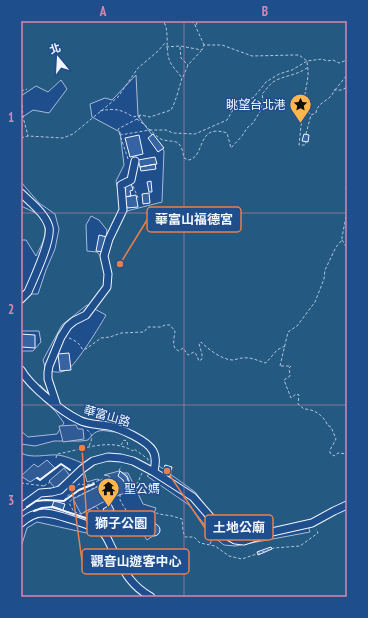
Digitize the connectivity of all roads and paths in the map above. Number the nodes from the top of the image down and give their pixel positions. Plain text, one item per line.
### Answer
1 (163, 21) edge
2 (192, 21) edge
3 (198, 21) edge
4 (195, 25) junction
5 (166, 42) junction
6 (204, 45) junction
7 (180, 46) junction
8 (166, 47) junction
9 (202, 50) junction
10 (347, 60) edge
11 (307, 61) junction
12 (188, 65) junction
13 (308, 67) junction
14 (347, 75) edge
15 (182, 78) junction
16 (347, 87) edge
17 (27, 89) dead end
18 (334, 90) junction
19 (21, 91) edge
20 (304, 97) junction
21 (22, 104) dead end
22 (99, 111) junction
23 (141, 115) junction
24 (312, 115) junction
25 (137, 119) junction
26 (150, 130) junction
27 (306, 134) dead end
28 (120, 135) junction
29 (28, 136) junction
30 (21, 138) edge
31 (306, 142) dead end
32 (347, 156) edge
33 (136, 161) joint
34 (347, 173) edge
35 (131, 180) junction
36 (347, 181) edge
37 (21, 193) edge
38 (347, 194) edge
39 (139, 200) dead end
40 (347, 212) edge
41 (342, 240) junction
42 (347, 248) edge
43 (21, 299) edge
44 (63, 335) junction
45 (285, 346) junction
46 (21, 370) edge
47 (57, 406) junction
48 (87, 430) dead end
49 (89, 446) junction
50 (121, 446) junction
51 (128, 448) junction
52 (347, 454) edge
53 (56, 458) dead end
54 (122, 462) dead end
55 (144, 469) junction
56 (119, 471) dead end
57 (154, 472) junction
58 (50, 482) dead end
59 (21, 483) edge
60 (44, 486) junction
61 (133, 488) dead end
62 (40, 493) junction
63 (120, 494) dead end
64 (64, 500) dead end
65 (347, 506) edge
66 (21, 507) edge
67 (126, 512) junction
68 (122, 514) junction
69 (135, 516) junction
70 (21, 523) edge
71 (150, 525) dead end
72 (314, 525) dead end
73 (144, 526) junction
74 (218, 532) dead end
75 (210, 545) junction
76 (151, 597) edge

1 - 5 path
2 - 4 path
3 - 4 path
4 - 6 path
5 - 8 path
5 - 22 path
6 - 9 path
6 - 11 path
7 - 8 path
7 - 9 path
7 - 12 path
8 - 15 path
9 - 12 path
10 - 11 path
11 - 13 path
11 - 26 path
12 - 15 path
13 - 20 path
13 - 26 path
14 - 18 path
15 - 23 path
16 - 18 path
17 - 19 path
18 - 24 path
20 - 24 path
20 - 31 path
21 - 29 path
22 - 23 path
22 - 29 path
23 - 25 path
24 - 27 path
25 - 26 path
25 - 28 path
26 - 28 path
28 - 33 path
29 - 30 path
32 - 34 path
33 - 35 street
35 - 39 path
35 - 44 street
36 - 38 path
37 - 43 street
40 - 41 path
41 - 42 path
41 - 45 path
44 - 45 path
44 - 47 street
45 - 52 path
46 - 47 street, 華富山路
47 - 57 street, 華富山路
48 - 49 path
49 - 50 path
49 - 53 path
50 - 51 path
50 - 51 path
51 - 55 path
54 - 56 path
55 - 57 street
55 - 61 path
55 - 62 street
57 - 65 street
58 - 60 path
59 - 60 path
60 - 62 path
62 - 66 street
63 - 67 path
64 - 68 path
67 - 68 path
67 - 69 path
68 - 73 path
69 - 73 path
69 - 75 path
70 - 76 street
71 - 73 path
72 - 75 path
74 - 75 path

